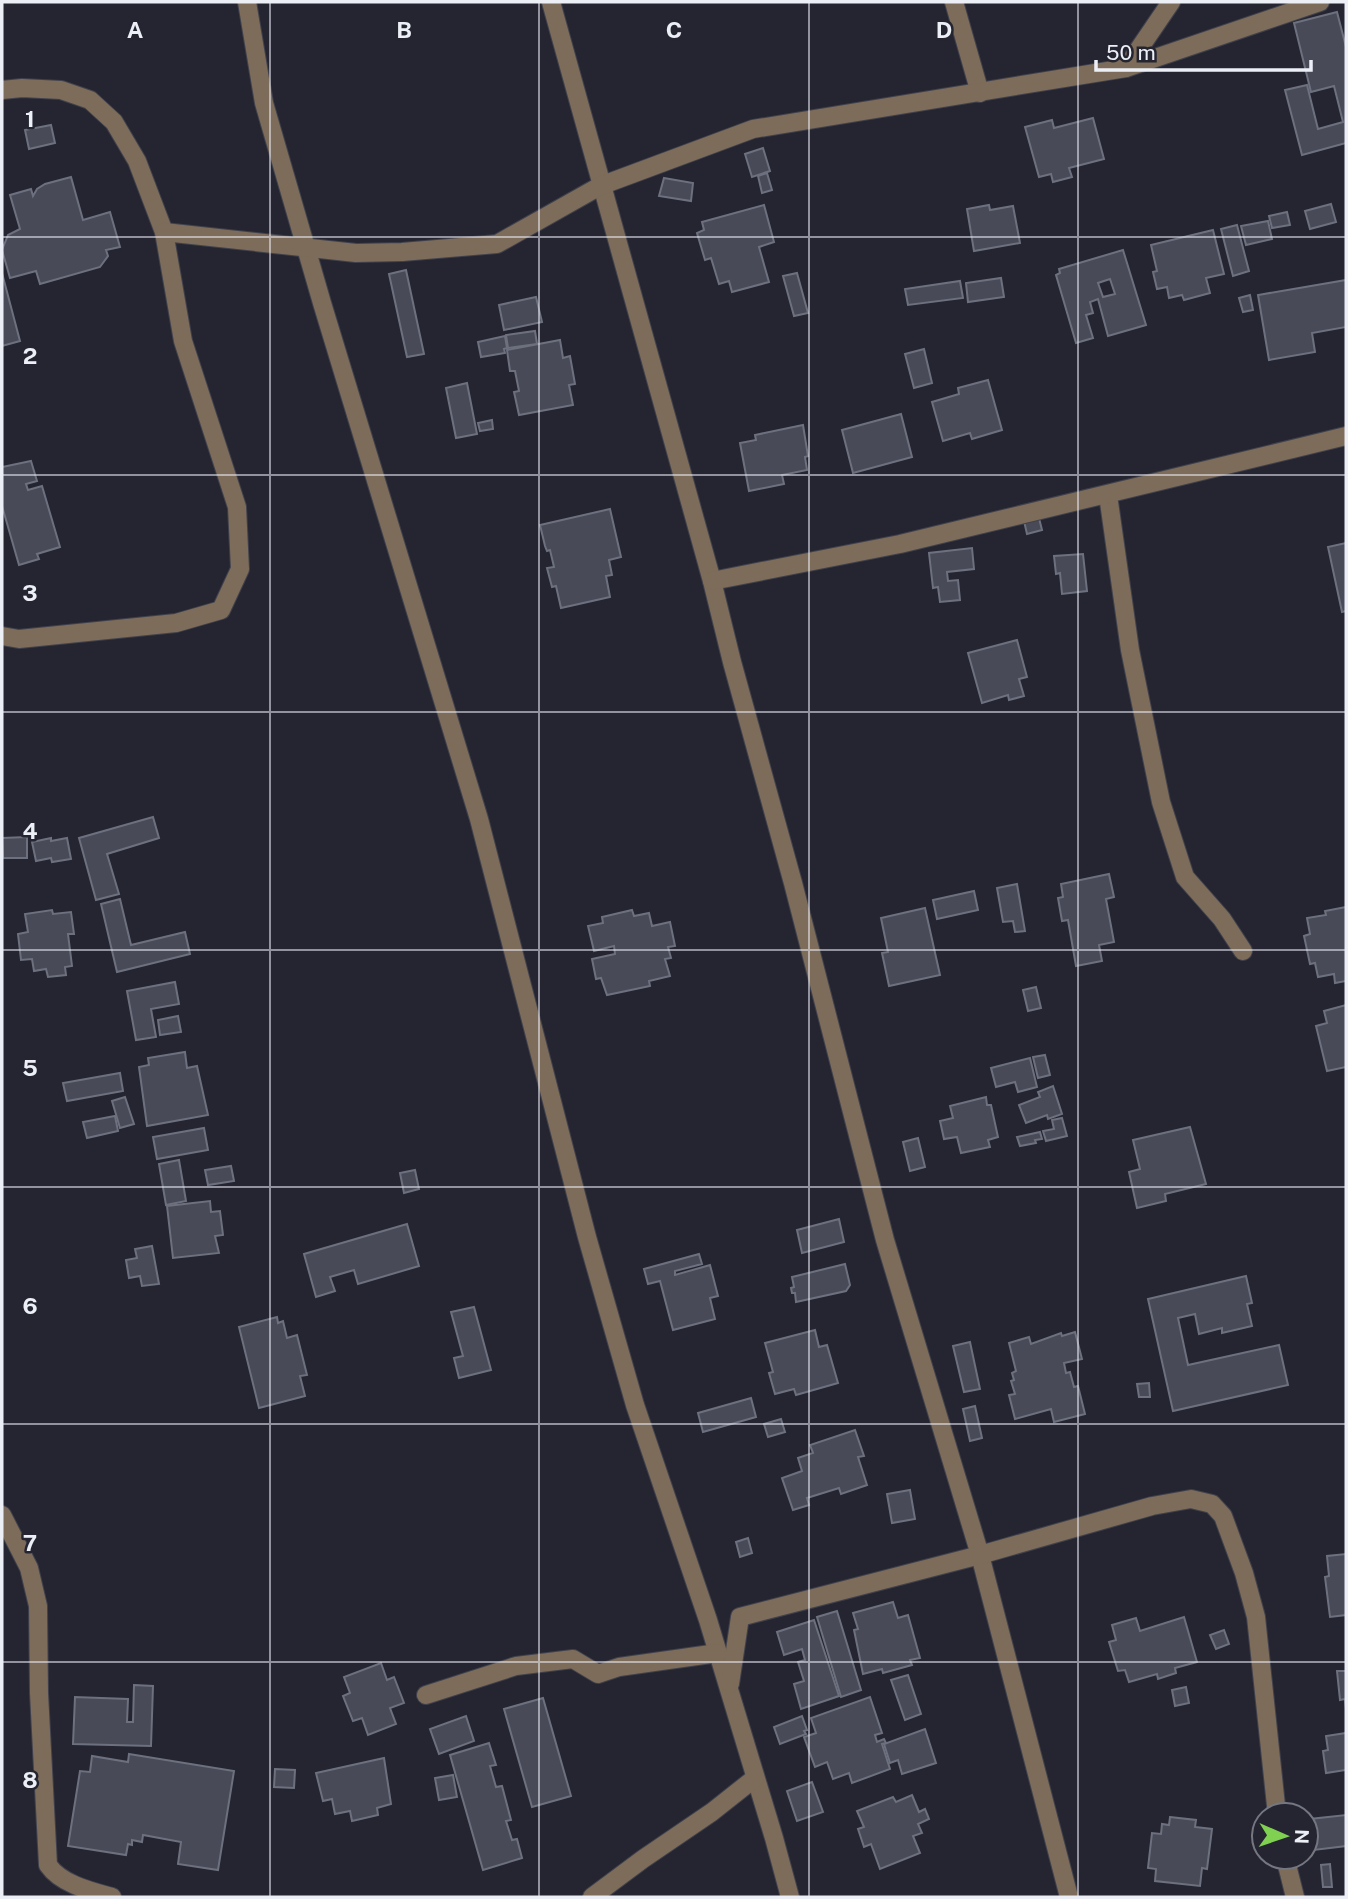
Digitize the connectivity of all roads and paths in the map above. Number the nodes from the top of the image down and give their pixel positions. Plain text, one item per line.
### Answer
1 (247, 2) edge
2 (551, 2) edge
3 (954, 2) edge
4 (1171, 2) edge
5 (1320, 2) edge
6 (1126, 68) junction
7 (2, 90) edge
8 (980, 93) junction
9 (600, 186) junction
10 (164, 232) junction
11 (306, 248) junction
12 (1346, 436) edge
13 (1108, 495) junction
14 (712, 581) junction
15 (2, 636) edge
16 (1243, 951) dead end
17 (2, 1515) edge
18 (980, 1555) junction
19 (718, 1653) junction
20 (729, 1689) junction
21 (425, 1695) dead end
22 (755, 1778) junction
23 (1276, 1801) edge
24 (1288, 1871) edge
25 (112, 1897) edge
26 (592, 1897) edge
27 (790, 1897) edge
28 (1069, 1897) edge
29 (1295, 1897) edge

1 - 11 street
2 - 9 street
3 - 8 street
4 - 6 street
5 - 6 street
6 - 8 street
7 - 10 street
8 - 9 street
9 - 11 street
9 - 14 street
10 - 11 street
10 - 15 street
11 - 19 street
12 - 13 street
13 - 14 street
13 - 16 street
14 - 18 street
17 - 25 street
18 - 20 street
18 - 23 street
18 - 28 street
19 - 20 street
19 - 21 street
20 - 22 street
22 - 26 street
22 - 27 street
24 - 29 street

